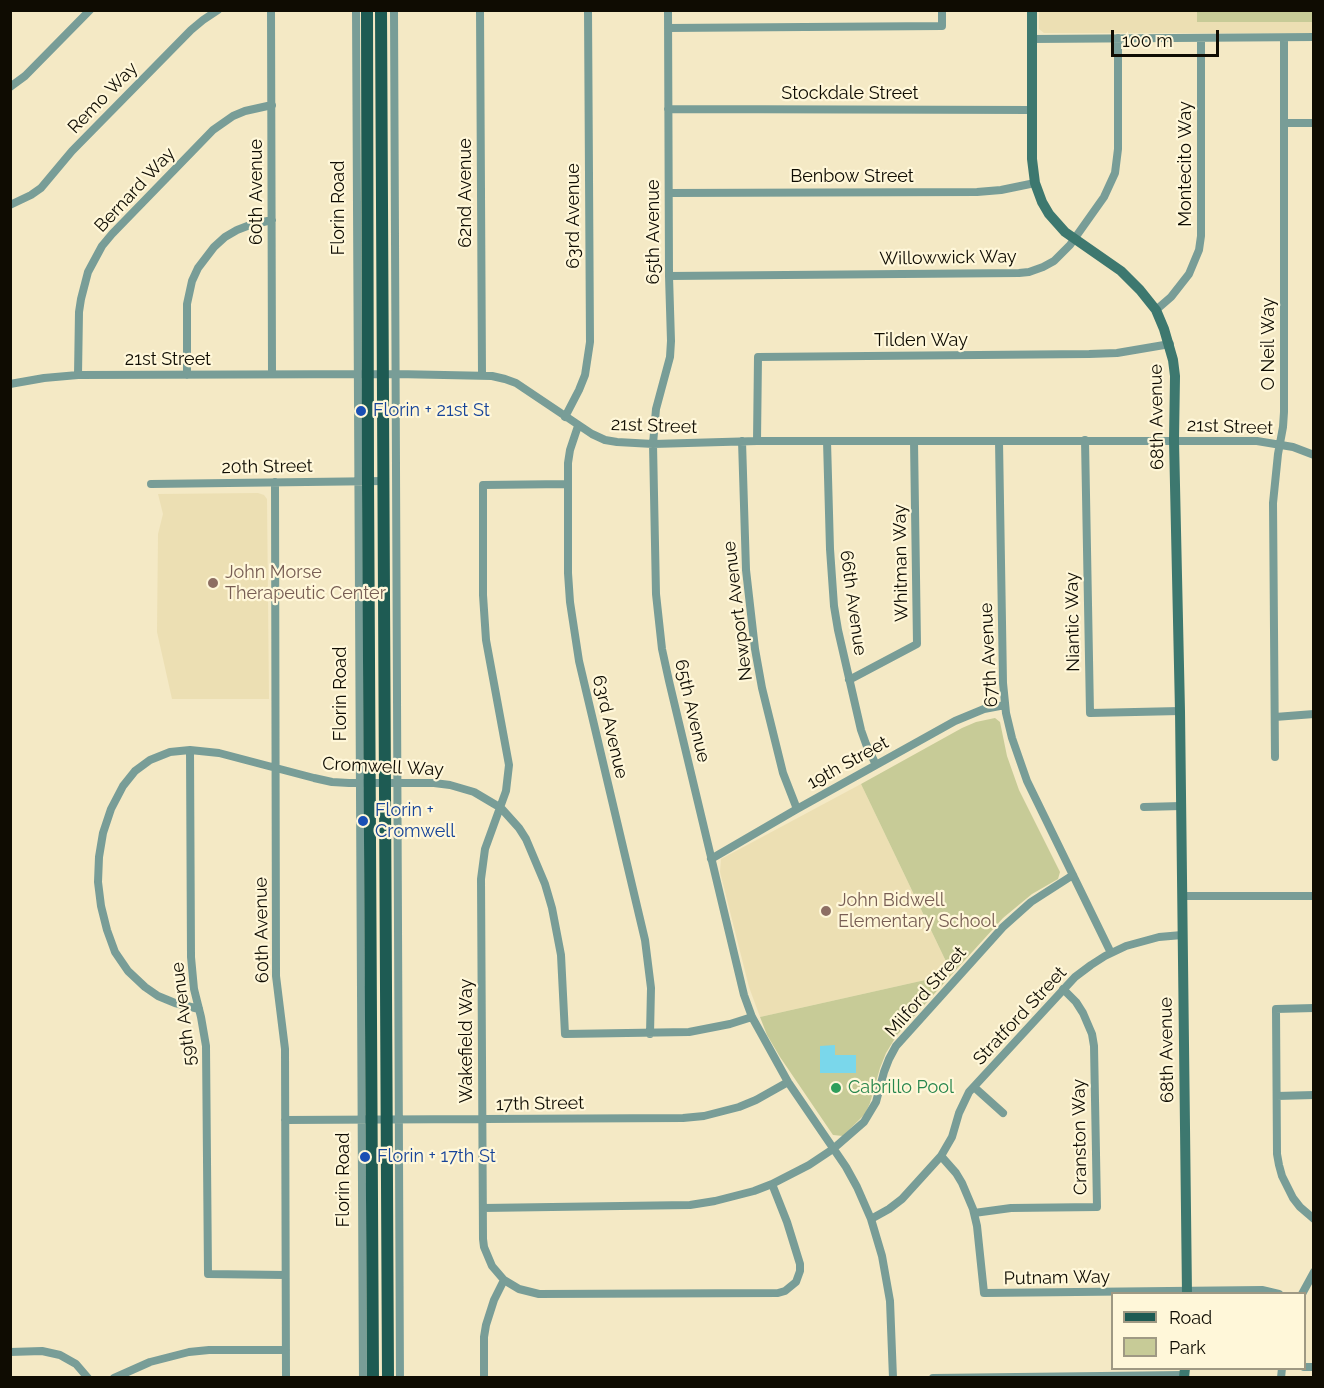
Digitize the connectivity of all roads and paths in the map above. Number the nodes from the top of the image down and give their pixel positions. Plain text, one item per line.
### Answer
1 (90, 10) edge
2 (218, 10) edge
3 (271, 10) edge
4 (356, 10) edge
5 (367, 10) edge
6 (381, 10) edge
7 (394, 10) edge
8 (480, 10) edge
9 (588, 10) edge
10 (668, 10) edge
11 (942, 10) edge
12 (1032, 10) edge
13 (668, 28) junction
14 (1118, 38) junction
15 (1201, 38) junction
16 (1284, 38) junction
17 (1314, 38) edge
18 (1032, 39) junction
19 (10, 87) edge
20 (272, 105) junction
21 (668, 109) junction
22 (1031, 110) junction
23 (1284, 123) junction
24 (1314, 123) edge
25 (1035, 183) junction
26 (669, 193) junction
27 (10, 205) edge
28 (272, 220) junction
29 (1075, 240) junction
30 (669, 276) junction
31 (1155, 310) junction
32 (1170, 344) junction
33 (272, 374) junction
34 (363, 374) junction
35 (383, 374) junction
36 (396, 374) junction
37 (78, 375) junction
38 (187, 375) junction
39 (482, 375) junction
40 (10, 384) edge
41 (566, 417) junction
42 (579, 426) junction
43 (1085, 440) junction
44 (1174, 440) junction
45 (742, 441) junction
46 (757, 441) junction
47 (827, 441) junction
48 (914, 441) junction
49 (999, 441) junction
50 (653, 444) junction
51 (1280, 444) junction
52 (1314, 455) edge
53 (363, 481) junction
54 (384, 481) junction
55 (274, 482) junction
56 (151, 484) dead end
57 (568, 484) junction
58 (849, 680) junction
59 (1005, 705) junction
60 (1179, 711) junction
61 (1314, 714) edge
62 (1275, 717) junction
63 (190, 750) junction
64 (1275, 758) dead end
65 (876, 765) junction
66 (276, 767) junction
67 (365, 783) junction
68 (392, 783) junction
69 (1181, 806) junction
70 (1144, 807) dead end
71 (501, 808) junction
72 (797, 809) junction
73 (711, 859) junction
74 (1073, 875) junction
75 (1314, 896) edge
76 (1182, 897) junction
77 (1182, 935) junction
78 (1111, 953) junction
79 (1063, 990) junction
80 (1314, 1008) edge
81 (199, 1009) junction
82 (752, 1017) junction
83 (650, 1034) junction
84 (788, 1082) junction
85 (974, 1087) junction
86 (1314, 1095) edge
87 (1277, 1096) junction
88 (1003, 1113) dead end
89 (285, 1120) junction
90 (366, 1120) junction
91 (393, 1120) junction
92 (483, 1120) junction
93 (833, 1149) junction
94 (941, 1155) junction
95 (772, 1184) junction
96 (483, 1208) junction
97 (974, 1213) junction
98 (1314, 1219) edge
99 (871, 1220) junction
100 (1314, 1272) edge
101 (285, 1275) junction
102 (504, 1280) junction
103 (1111, 1292) edge
104 (1187, 1292) edge
105 (1273, 1292) edge
106 (1303, 1292) edge
107 (286, 1350) junction
108 (10, 1352) edge
109 (1184, 1374) edge
110 (88, 1377) edge
111 (114, 1377) edge
112 (286, 1377) edge
113 (363, 1377) edge
114 (374, 1377) edge
115 (388, 1377) edge
116 (400, 1377) edge
117 (484, 1377) edge
118 (893, 1377) edge
119 (933, 1377) edge
120 (986, 1377) edge
121 (1064, 1377) edge

1 - 19 street
2 - 27 street, Remo Way
3 - 20 street, 60th Avenue
4 - 34 street, Florin Road
5 - 34 main road, Florin Road
6 - 35 main road
7 - 36 street
8 - 39 street, 62nd Avenue
9 - 41 street, 63rd Avenue
10 - 13 street, 65th Avenue
11 - 13 street
12 - 18 street, 68th Avenue
13 - 21 street, 65th Avenue
14 - 15 street
14 - 18 street
14 - 29 street, Willowwick Way
15 - 16 street
15 - 31 street, Montecito Way
16 - 17 street
16 - 23 street, O Neil Way
18 - 22 street, 68th Avenue
20 - 28 street, 60th Avenue
20 - 37 street, Bernard Way
21 - 22 street, Stockdale Street
21 - 26 street, 65th Avenue
22 - 25 street, 68th Avenue
23 - 24 street
23 - 51 street, O Neil Way
25 - 26 street, Benbow Street
25 - 29 street, 68th Avenue
26 - 30 street, 65th Avenue
28 - 33 street, 60th Avenue
28 - 38 street
29 - 30 street, Willowwick Way
29 - 31 street, 68th Avenue
30 - 50 street, 65th Avenue
31 - 32 street, 68th Avenue
32 - 44 street, 68th Avenue
32 - 46 street, Tilden Way
33 - 34 street, 21st Street
33 - 38 street, 21st Street
34 - 35 street, 21st Street
34 - 53 main road, Florin Road
35 - 36 street, 21st Street
35 - 54 main road
36 - 39 street, 21st Street
36 - 68 street
37 - 38 street, 21st Street
37 - 40 street, 21st Street
39 - 41 street, 21st Street
41 - 42 street, 21st Street
42 - 50 street, 21st Street
42 - 57 street, 63rd Avenue
43 - 44 street, 21st Street
43 - 49 street, 21st Street
43 - 60 street, Niantic Way
44 - 51 street, 21st Street
44 - 60 street, 68th Avenue
45 - 46 street, 21st Street
45 - 50 street, 21st Street
45 - 72 street, Newport Avenue
46 - 47 street, 21st Street
47 - 48 street, 21st Street
47 - 58 street, 66th Avenue
48 - 49 street, 21st Street
48 - 58 street, Whitman Way
49 - 59 street, 67th Avenue
50 - 73 street, 65th Avenue
51 - 52 street, 21st Street
51 - 62 street, O Neil Way
53 - 54 street, 20th Street
53 - 55 street, 20th Street
53 - 67 main road, Florin Road
54 - 68 main road
55 - 56 street, 20th Street
55 - 66 street, 60th Avenue
57 - 71 street, Wakefield Way
57 - 83 street, 63rd Avenue
58 - 65 street, 66th Avenue
59 - 65 street, 19th Street
59 - 74 street, 67th Avenue
60 - 69 street, 68th Avenue
61 - 62 street
62 - 64 street, O Neil Way
63 - 66 street, Cromwell Way
63 - 81 street, 59th Avenue
63 - 81 street, Cromwell Way
65 - 72 street, 19th Street
66 - 67 street, Cromwell Way
66 - 89 street, 60th Avenue
67 - 68 street, Cromwell Way
67 - 90 main road, Florin Road
68 - 71 street, Cromwell Way
68 - 91 main road
69 - 70 street
69 - 76 street, 68th Avenue
71 - 83 street, Cromwell Way
71 - 92 street, Wakefield Way
72 - 73 street, 19th Street
73 - 82 street, 65th Avenue
74 - 78 street, 67th Avenue
74 - 93 street, Milford Street
75 - 76 street
76 - 77 street, 68th Avenue
77 - 78 street, Stratford Street
77 - 104 street, 68th Avenue
78 - 79 street, Stratford Street
79 - 85 street, Stratford Street
79 - 97 street, Cranston Way
80 - 87 street
81 - 101 street, 59th Avenue
82 - 83 street, Cromwell Way
82 - 84 street, 65th Avenue
84 - 92 street, 17th Street
84 - 93 street, 65th Avenue
85 - 88 street
85 - 94 street, Stratford Street
86 - 87 street
87 - 98 street
89 - 90 street, 17th Street
89 - 101 street, 60th Avenue
90 - 91 street, 17th Street
90 - 113 street, Florin Road
90 - 114 main road, Florin Road
91 - 92 street, 17th Street
91 - 115 main road
91 - 116 street
92 - 96 street, Wakefield Way
93 - 95 street, Milford Street
93 - 99 street, 65th Avenue
94 - 97 street, Putnam Way
94 - 99 street, Stratford Street
95 - 96 street, Milford Street
95 - 102 street
96 - 102 street, Wakefield Way
97 - 103 street, Putnam Way
99 - 118 street, 65th Avenue
100 - 106 street
101 - 107 street, 60th Avenue
102 - 117 street
104 - 105 street, Putnam Way
107 - 111 street
107 - 112 street, 60th Avenue
108 - 110 street
109 - 121 street
119 - 120 street
120 - 121 street

